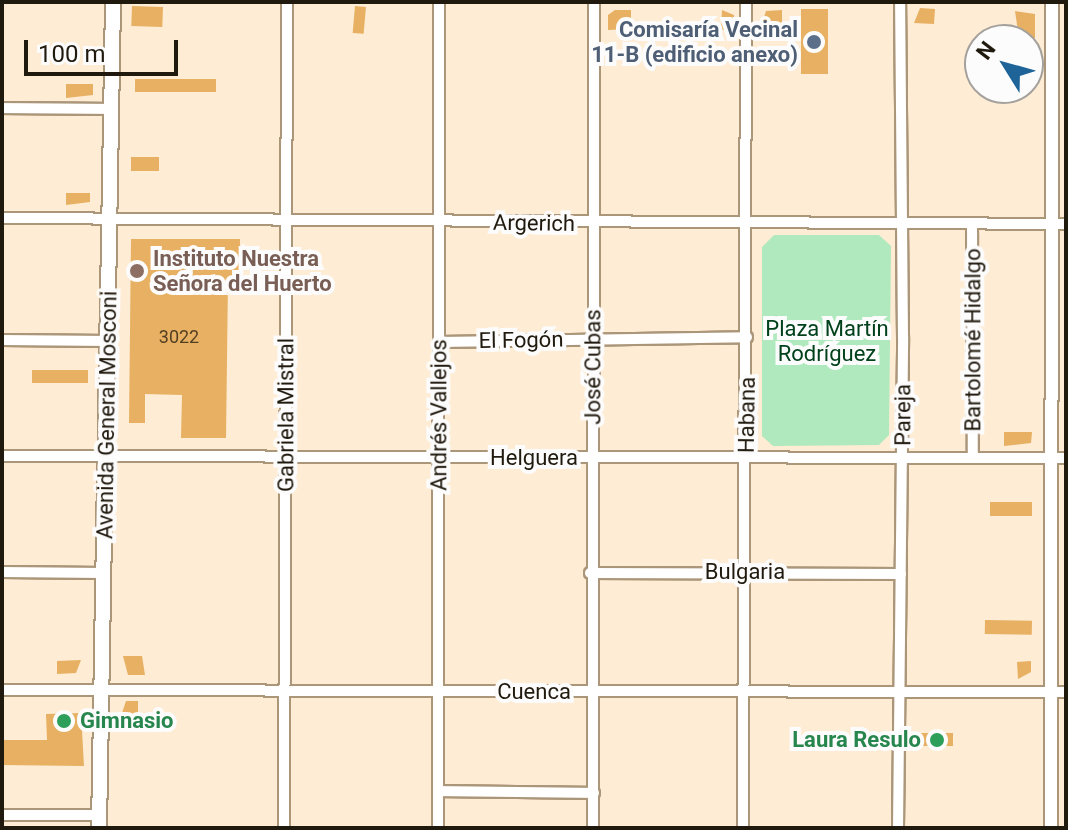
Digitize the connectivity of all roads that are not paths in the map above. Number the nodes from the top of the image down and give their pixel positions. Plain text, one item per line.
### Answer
1 (113, 2) edge
2 (287, 2) edge
3 (439, 2) edge
4 (594, 2) edge
5 (746, 2) edge
6 (900, 2) edge
7 (1052, 2) edge
8 (2, 108) edge
9 (112, 109) junction
10 (2, 218) edge
11 (111, 218) junction
12 (287, 220) junction
13 (440, 222) junction
14 (746, 222) junction
15 (903, 223) junction
16 (972, 223) junction
17 (594, 224) junction
18 (1060, 224) edge
19 (747, 337) junction
20 (594, 339) junction
21 (2, 340) edge
22 (109, 341) junction
23 (439, 342) junction
24 (2, 456) edge
25 (106, 456) junction
26 (285, 457) junction
27 (593, 457) junction
28 (746, 458) junction
29 (902, 458) junction
30 (973, 458) junction
31 (1051, 458) junction
32 (1066, 458) edge
33 (440, 459) junction
34 (2, 572) edge
35 (745, 572) junction
36 (103, 573) junction
37 (590, 573) junction
38 (901, 574) junction
39 (2, 690) edge
40 (100, 690) junction
41 (285, 690) junction
42 (590, 691) junction
43 (898, 691) junction
44 (438, 692) junction
45 (744, 692) junction
46 (1049, 692) junction
47 (1066, 692) edge
48 (439, 791) junction
49 (594, 793) junction
50 (2, 815) edge
51 (99, 821) edge
52 (284, 828) edge
53 (438, 828) edge
54 (593, 828) edge
55 (743, 828) edge
56 (898, 828) edge
57 (1051, 828) edge

1 - 9 main road, Avenida General Mosconi
2 - 12 street, Gabriela Mistral
3 - 13 street, Andrés Vallejos
4 - 17 street, José Cubas
5 - 14 street, Habana
6 - 15 street, Pareja
7 - 18 street
8 - 9 street
9 - 11 main road, Avenida General Mosconi
10 - 11 street, Argerich
11 - 12 street, Argerich
11 - 22 main road, Avenida General Mosconi
12 - 13 street, Argerich
12 - 26 street, Gabriela Mistral
13 - 17 street, Argerich
13 - 23 street, Andrés Vallejos
14 - 15 street, Argerich
14 - 17 street, Argerich
14 - 19 street, Habana
15 - 16 street, Argerich
15 - 29 street, Pareja
16 - 18 street, Argerich
16 - 30 street, Bartolomé Hidalgo
17 - 20 street, José Cubas
18 - 31 street
19 - 20 street, El Fogón
19 - 28 street, Habana
20 - 23 street, El Fogón
20 - 27 street, José Cubas
21 - 22 street
22 - 25 main road, Avenida General Mosconi
23 - 33 street, Andrés Vallejos
24 - 25 street, Helguera
25 - 26 street, Helguera
25 - 36 main road, Avenida General Mosconi
26 - 33 street, Helguera
26 - 41 street, Gabriela Mistral
27 - 28 street, Helguera
27 - 33 street, Helguera
27 - 37 street, José Cubas
28 - 29 street, Helguera
28 - 35 street, Habana
29 - 30 street, Helguera
29 - 38 street, Pareja
30 - 31 street, Helguera
31 - 32 street, Helguera
31 - 46 street
33 - 44 street, Andrés Vallejos
34 - 36 street
35 - 37 street, Bulgaria
35 - 38 street, Bulgaria
35 - 45 street, Habana
36 - 40 main road, Avenida General Mosconi
37 - 42 street, José Cubas
38 - 43 street, Pareja
39 - 40 street, Cuenca
40 - 41 street, Cuenca
40 - 51 main road, Avenida General Mosconi
41 - 44 street, Cuenca
41 - 52 street, Gabriela Mistral
42 - 44 street, Cuenca
42 - 45 street, Cuenca
42 - 49 street, José Cubas
43 - 45 street, Cuenca
43 - 46 street, Cuenca
43 - 56 street, Pareja
44 - 48 street, Andrés Vallejos
45 - 55 street, Habana
46 - 47 street, Cuenca
46 - 57 street
48 - 49 street
48 - 53 street, Andrés Vallejos
49 - 54 street, José Cubas
50 - 51 street

